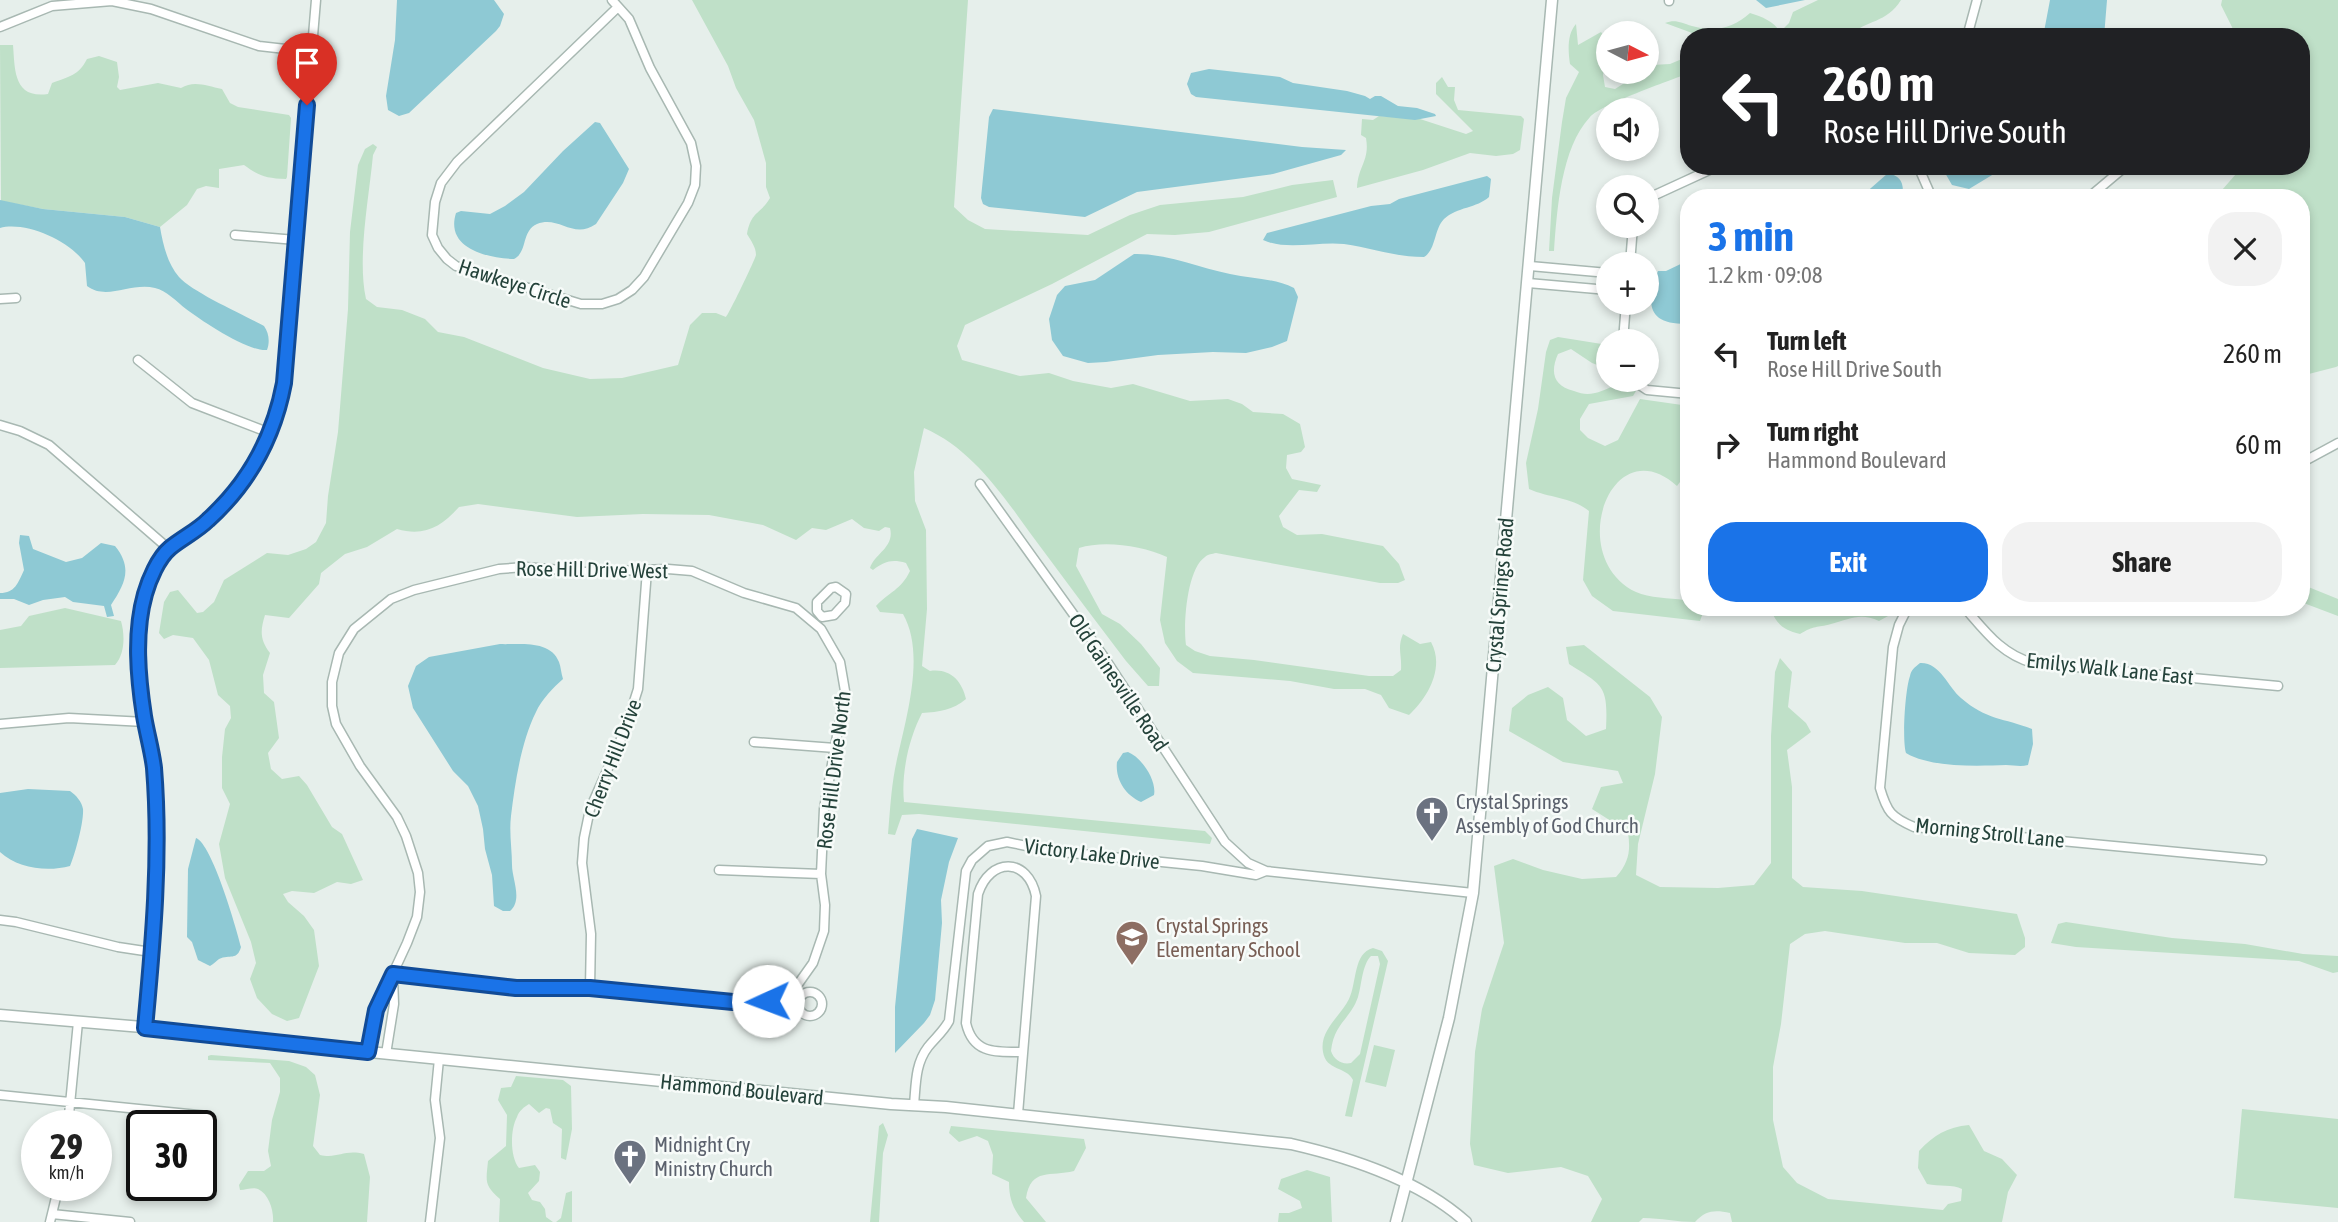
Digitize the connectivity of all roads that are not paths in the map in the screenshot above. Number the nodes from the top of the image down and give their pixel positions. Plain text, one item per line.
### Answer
1 (316, 0) edge
2 (1552, 0) edge
3 (1977, 0) edge
4 (615, 3) edge
5 (0, 27) edge
6 (1969, 28) edge
7 (312, 52) junction
8 (1699, 175) edge
9 (2115, 175) edge
10 (2099, 189) edge
11 (1659, 194) edge
12 (235, 234) dead end
13 (296, 240) junction
14 (1530, 266) junction
15 (1596, 272) edge
16 (1528, 283) junction
17 (1596, 289) edge
18 (16, 298) dead end
19 (0, 299) edge
20 (138, 360) dead end
21 (1659, 391) edge
22 (1680, 393) edge
23 (0, 425) edge
24 (270, 433) junction
25 (2338, 443) edge
26 (2310, 458) edge
27 (980, 484) dead end
28 (169, 549) junction
29 (647, 570) junction
30 (713, 580) joint
31 (1904, 616) edge
32 (1972, 616) edge
33 (2278, 686) dead end
34 (145, 722) junction
35 (0, 724) edge
36 (754, 742) dead end
37 (835, 748) junction
38 (2262, 860) dead end
39 (719, 870) dead end
40 (1266, 871) junction
41 (821, 874) junction
42 (1473, 893) junction
43 (0, 920) edge
44 (151, 952) junction
45 (393, 974) junction
46 (796, 987) junction
47 (590, 988) junction
48 (802, 994) dead end
49 (0, 1015) edge
50 (78, 1022) junction
51 (145, 1028) junction
52 (368, 1052) junction
53 (1023, 1052) junction
54 (386, 1054) junction
55 (439, 1059) junction
56 (0, 1095) edge
57 (71, 1101) junction
58 (914, 1105) junction
59 (70, 1110) edge
60 (153, 1110) edge
61 (1018, 1114) junction
62 (1405, 1183) junction
63 (51, 1218) edge
64 (130, 1222) edge
65 (430, 1222) edge
66 (1396, 1222) edge
67 (1466, 1222) edge

1 - 7 street
2 - 14 street, Crystal Springs Road
3 - 6 street
4 - 4 street, Hawkeye Circle
5 - 7 street
7 - 13 street
8 - 11 street
9 - 10 street
12 - 13 street
13 - 24 street
14 - 15 street
14 - 16 street, Crystal Springs Road
16 - 17 street
16 - 42 street, Crystal Springs Road
18 - 19 street
20 - 24 street
21 - 22 street
23 - 28 street
24 - 28 street
25 - 26 street
27 - 40 street, Old Gainesville Road
28 - 34 street
29 - 30 street, Rose Hill Drive West
29 - 45 street, Rose Hill Drive West
29 - 47 street, Cherry Hill Drive
30 - 37 street, Rose Hill Drive North
31 - 38 street, Morning Stroll Lane
32 - 33 street, Emilys Walk Lane East
34 - 35 street
34 - 44 street
36 - 37 street
37 - 41 street, Rose Hill Drive North
39 - 41 street
40 - 42 street, Victory Lake Drive
40 - 58 street, Victory Lake Drive
41 - 46 street, Rose Hill Drive North
42 - 62 street, Crystal Springs Road
43 - 44 street
44 - 51 street
45 - 47 street
45 - 52 street
45 - 54 street
46 - 47 street
46 - 48 street
49 - 50 street, Hammond Boulevard
50 - 51 street, Hammond Boulevard
50 - 57 street
51 - 52 street, Hammond Boulevard
52 - 54 street, Hammond Boulevard
53 - 53 street
53 - 61 street
54 - 55 street, Hammond Boulevard
55 - 58 street, Hammond Boulevard
55 - 65 street
56 - 57 street
57 - 59 street
57 - 60 street
58 - 61 street, Hammond Boulevard
61 - 62 street, Hammond Boulevard
62 - 66 street, Crystal Springs Road
62 - 67 street, Hammond Boulevard
63 - 64 street

